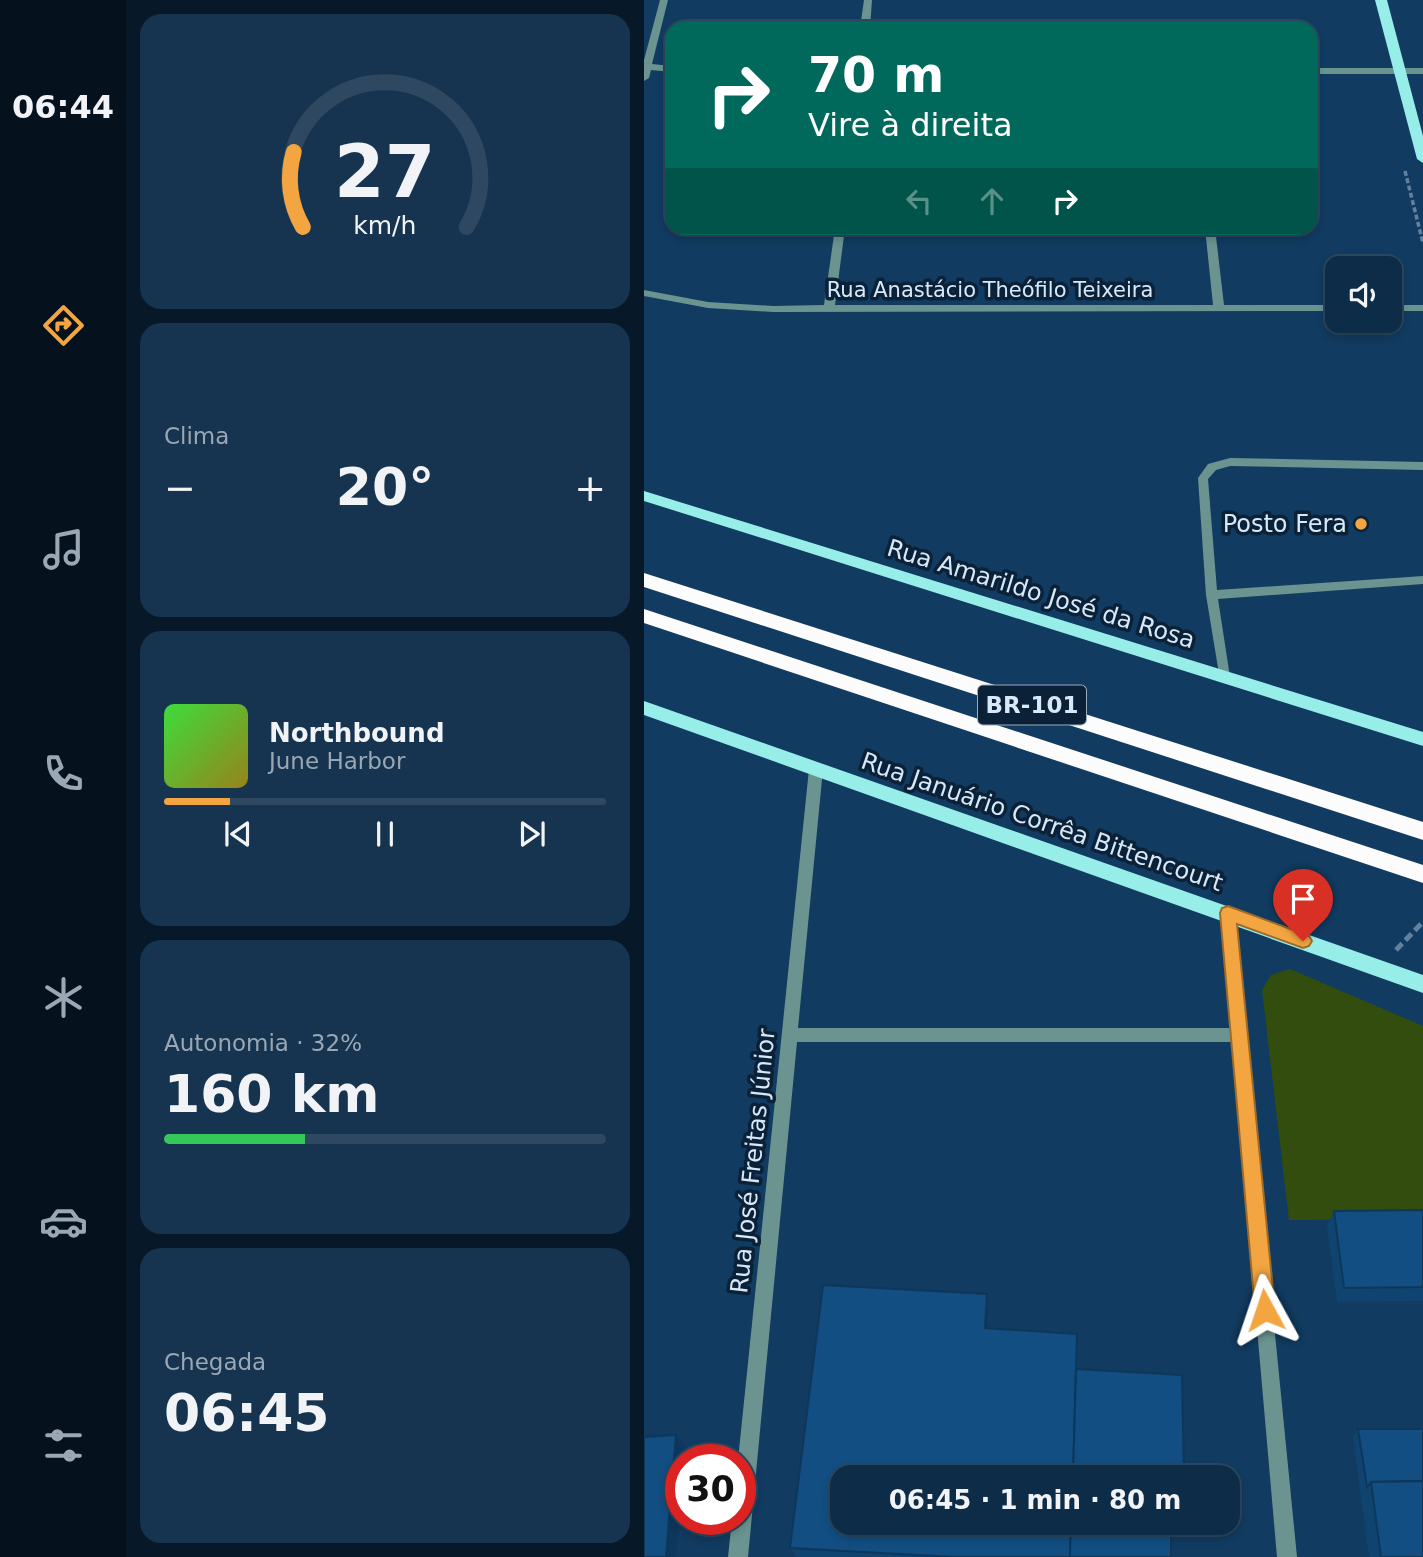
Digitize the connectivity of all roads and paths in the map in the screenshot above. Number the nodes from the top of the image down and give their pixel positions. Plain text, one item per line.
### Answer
1 (664, 0) edge
2 (868, 0) edge
3 (1381, 0) edge
4 (865, 21) edge
5 (646, 66) edge
6 (665, 68) edge
7 (1318, 71) edge
8 (1400, 71) junction
9 (1423, 71) edge
10 (644, 78) edge
11 (1423, 159) edge
12 (839, 235) edge
13 (1211, 235) edge
14 (644, 293) edge
15 (1219, 308) junction
16 (1325, 308) edge
17 (1402, 308) edge
18 (1423, 308) edge
19 (829, 309) junction
20 (1423, 466) edge
21 (644, 495) edge
22 (644, 580) edge
23 (1423, 580) edge
24 (1212, 595) junction
25 (644, 616) edge
26 (1224, 677) junction
27 (644, 708) edge
28 (1423, 739) edge
29 (816, 769) junction
30 (1421, 830) edge
31 (1416, 871) edge
32 (1228, 913) junction
33 (1423, 922) edge
34 (1379, 969) junction
35 (1423, 984) edge
36 (790, 1035) junction
37 (1239, 1035) junction
38 (738, 1557) edge
39 (1287, 1557) edge

1 - 5 street
2 - 4 street
3 - 8 main road
5 - 6 street
5 - 10 street
7 - 8 street
8 - 9 street
8 - 11 main road
12 - 19 street
13 - 15 street
14 - 19 street, Rua Anastácio Theófilo Teixeira
15 - 16 street, Rua Anastácio Theófilo Teixeira
15 - 19 street, Rua Anastácio Theófilo Teixeira
17 - 18 street
20 - 24 lane
21 - 26 main road, Rua Amarildo José da Rosa
22 - 30 highway, BR-101
23 - 24 lane
24 - 26 lane
25 - 31 highway, BR-101
26 - 28 main road, Rua Amarildo José da Rosa
27 - 29 main road, Rua Januário Corrêa Bittencourt
29 - 32 main road, Rua Januário Corrêa Bittencourt
29 - 36 street, Rua José Freitas Júnior
32 - 34 main road, Rua Januário Corrêa Bittencourt
32 - 37 street
33 - 34 path
34 - 35 main road, Rua Januário Corrêa Bittencourt
36 - 37 street
36 - 38 street, Rua José Freitas Júnior
37 - 39 street

